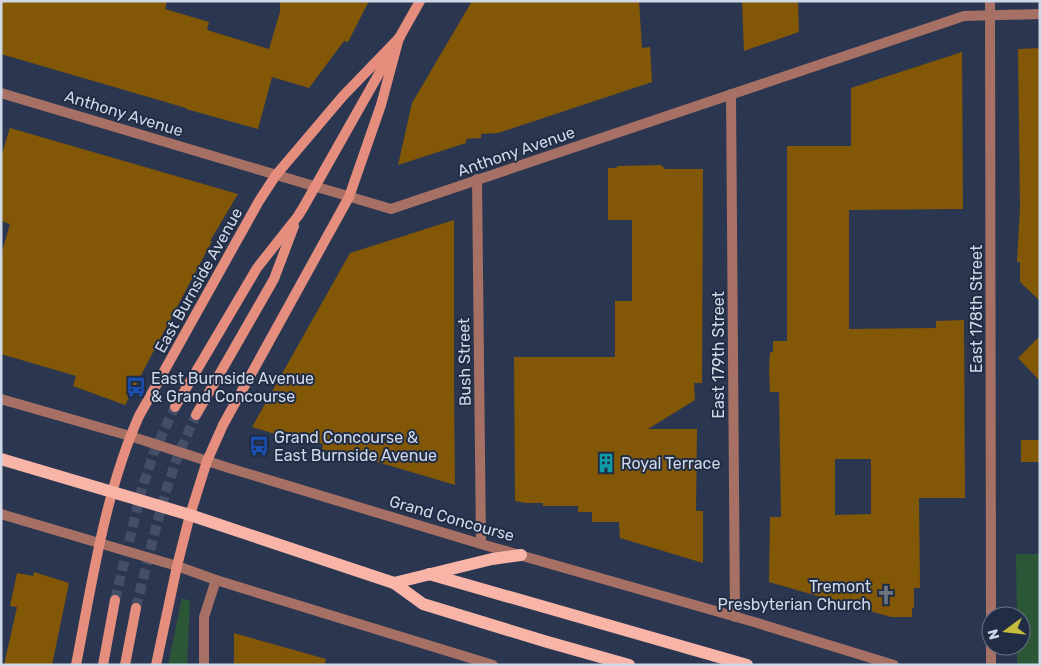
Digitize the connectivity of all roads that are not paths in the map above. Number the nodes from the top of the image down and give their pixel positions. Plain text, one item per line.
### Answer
1 (420, 1) edge
2 (990, 1) edge
3 (1040, 14) edge
4 (990, 15) junction
5 (400, 37) junction
6 (1, 92) edge
7 (731, 94) junction
8 (276, 174) junction
9 (477, 179) junction
10 (315, 187) junction
11 (349, 197) junction
12 (298, 216) junction
13 (1, 399) edge
14 (176, 407) tunnel mouth
15 (196, 415) tunnel mouth
16 (130, 436) junction
17 (1, 459) edge
18 (207, 461) junction
19 (113, 492) junction
20 (1, 514) edge
21 (190, 515) junction
22 (100, 543) junction
23 (481, 544) junction
24 (521, 555) junction
25 (177, 566) junction
26 (429, 574) junction
27 (216, 580) junction
28 (394, 583) junction
29 (115, 600) tunnel mouth
30 (991, 606) edge
31 (136, 608) tunnel mouth
32 (736, 616) junction
33 (482, 663) edge
34 (623, 663) edge
35 (76, 665) edge
36 (103, 665) edge
37 (125, 665) edge
38 (156, 665) edge
39 (204, 665) edge
40 (493, 665) edge
41 (602, 665) edge
42 (747, 665) edge
43 (894, 665) edge

1 - 5 main road, East Burnside Avenue
2 - 4 street, East 178th Street
3 - 4 street, Anthony Avenue
4 - 7 street, Anthony Avenue
4 - 30 street, East 178th Street
5 - 8 main road, East Burnside Avenue
5 - 10 main road, East Burnside Avenue
5 - 11 main road, East Burnside Avenue
6 - 8 street, Anthony Avenue
7 - 9 street, Anthony Avenue
7 - 32 street, East 179th Street
8 - 10 street, Anthony Avenue
8 - 16 main road, East Burnside Avenue
9 - 11 street, Anthony Avenue
9 - 23 street, Bush Street
10 - 11 street, Anthony Avenue
10 - 12 main road, East Burnside Avenue
11 - 18 main road, East Burnside Avenue
12 - 14 main road, East Burnside Avenue
12 - 15 main road, East Burnside Avenue
13 - 16 street, Grand Concourse
16 - 18 street, Grand Concourse
16 - 19 main road, East Burnside Avenue
17 - 19 main road
18 - 21 main road, East Burnside Avenue
18 - 23 street, Grand Concourse
19 - 21 main road
19 - 22 main road, East Burnside Avenue
20 - 22 street
21 - 25 main road, East Burnside Avenue
21 - 28 main road
22 - 25 street
22 - 35 main road, East Burnside Avenue
23 - 24 street, Grand Concourse
24 - 26 main road
24 - 32 street, Grand Concourse
25 - 27 street
25 - 38 main road, East Burnside Avenue
26 - 28 main road
26 - 42 main road
27 - 33 street
27 - 39 street
28 - 34 main road
29 - 36 main road
31 - 37 main road
32 - 43 street, Grand Concourse
33 - 40 street
34 - 41 main road

